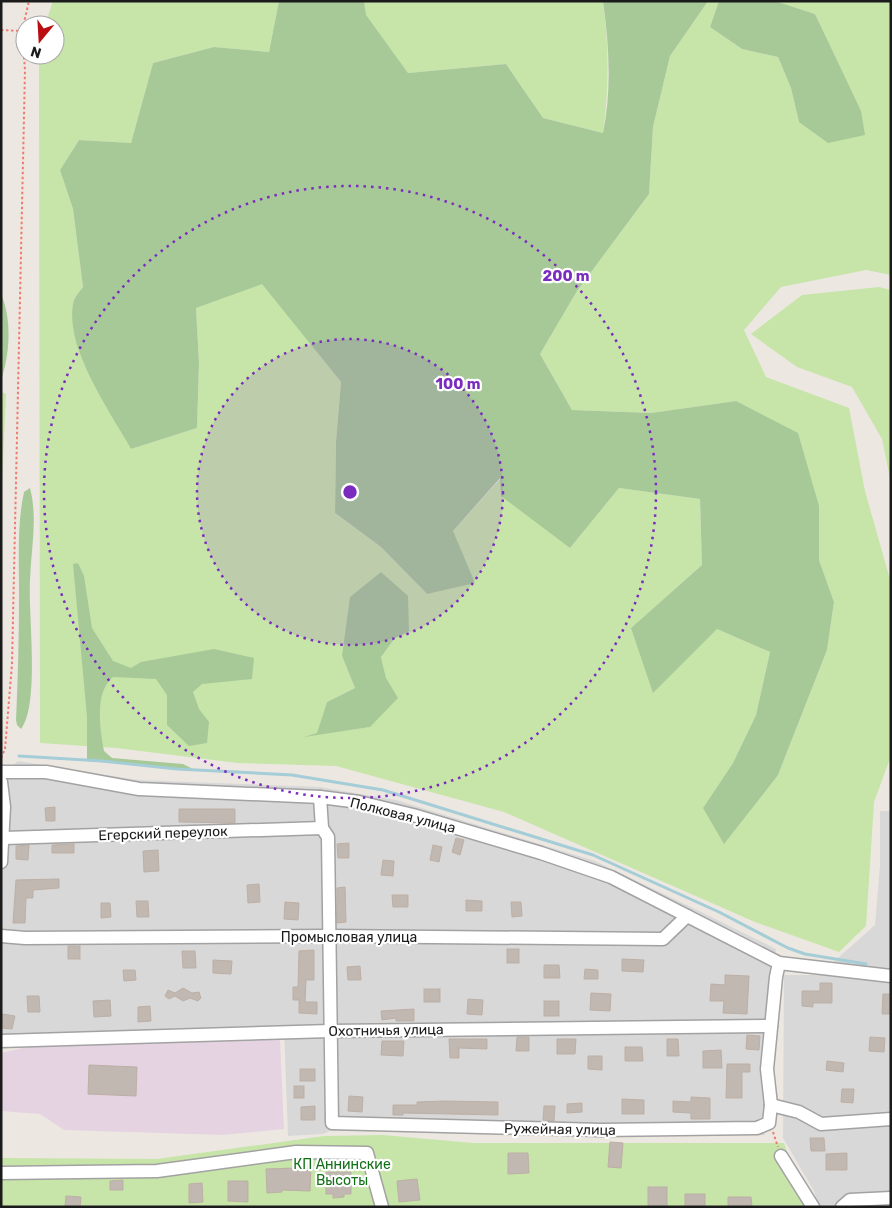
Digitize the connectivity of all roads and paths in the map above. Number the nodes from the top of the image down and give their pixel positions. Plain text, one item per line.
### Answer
1 (29, 1) edge
2 (26, 15) edge
3 (1, 30) edge
4 (15, 31) edge
5 (25, 65) edge
6 (1, 758) edge
7 (1, 772) edge
8 (1, 782) edge
9 (320, 797) junction
10 (322, 828) junction
11 (4, 838) junction
12 (1, 862) edge
13 (687, 916) junction
14 (1, 936) edge
15 (329, 936) junction
16 (779, 963) junction
17 (891, 976) edge
18 (771, 1026) junction
19 (330, 1030) junction
20 (1, 1041) edge
21 (771, 1105) junction
22 (891, 1119) edge
23 (769, 1122) junction
24 (781, 1156) joint
25 (1, 1173) edge
26 (891, 1198) edge
27 (382, 1207) edge
28 (813, 1207) edge
29 (842, 1207) edge

1 - 2 path
3 - 4 path
5 - 6 path
7 - 9 street, Полковая улица
8 - 11 street
9 - 10 street
9 - 13 street, Полковая улица
10 - 11 street, Егерский переулок
10 - 15 street
11 - 12 street
13 - 15 street, Промысловая улица
13 - 16 street, Полковая улица
14 - 15 street, Промысловая улица
15 - 19 street
16 - 17 street
16 - 18 street
18 - 19 street, Охотничья улица
18 - 21 street
19 - 20 street, Охотничья улица
19 - 23 street, Ружейная улица
21 - 22 street
21 - 23 street
23 - 24 path
24 - 28 street
25 - 27 street
26 - 29 street

